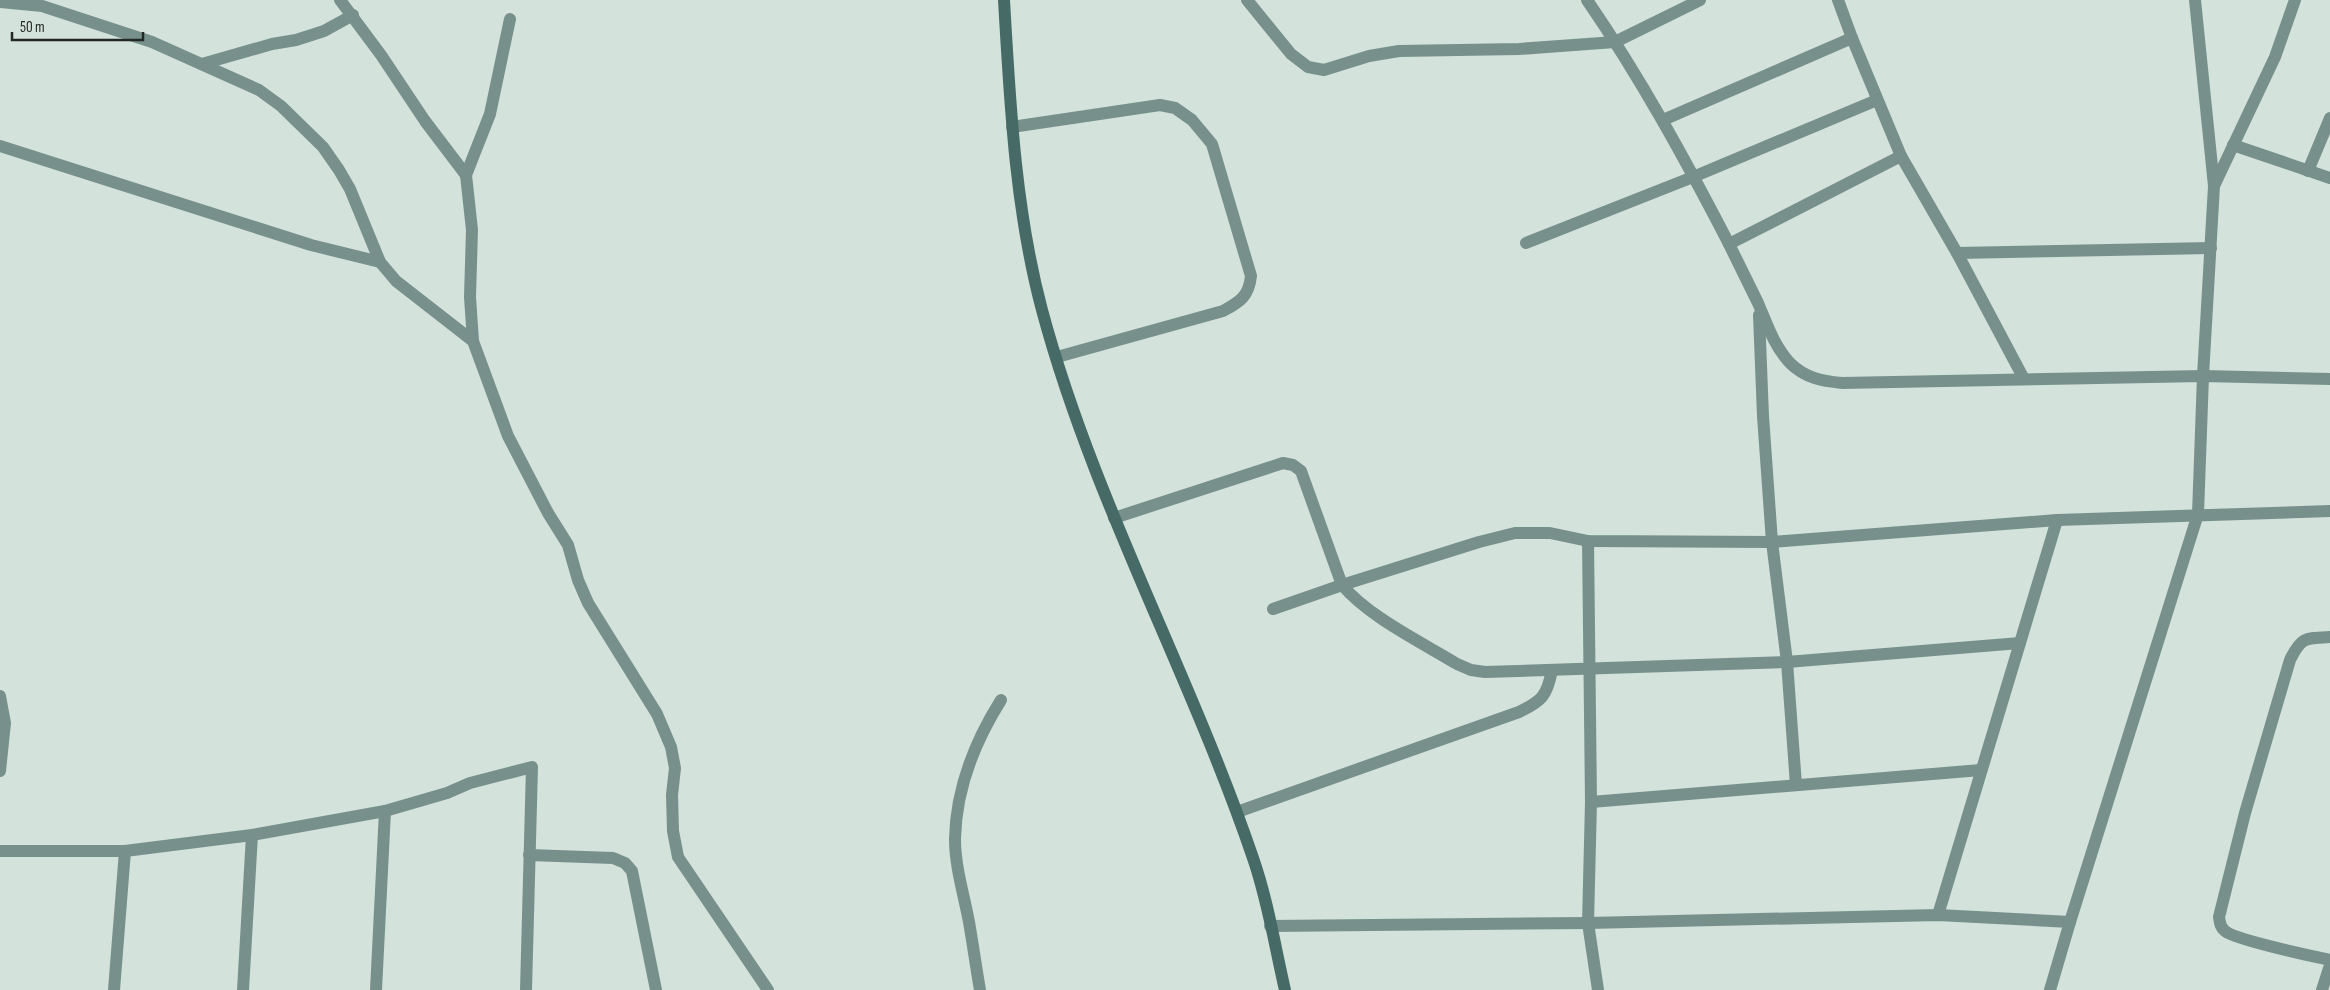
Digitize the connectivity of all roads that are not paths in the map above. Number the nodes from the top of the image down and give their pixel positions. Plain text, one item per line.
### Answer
1 (340, 0) edge
2 (1004, 0) edge
3 (1247, 0) edge
4 (1586, 0) edge
5 (1700, 0) edge
6 (1838, 0) edge
7 (2195, 0) edge
8 (2295, 0) edge
9 (0, 2) edge
10 (353, 15) junction
11 (510, 19) dead end
12 (1852, 38) junction
13 (1615, 42) junction
14 (202, 64) junction
15 (1877, 100) junction
16 (2330, 118) edge
17 (1663, 120) junction
18 (1012, 127) junction
19 (2233, 144) junction
20 (0, 146) edge
21 (1901, 156) junction
22 (2308, 171) junction
23 (466, 175) junction
24 (1693, 177) junction
25 (2330, 178) edge
26 (2214, 186) junction
27 (1526, 243) dead end
28 (1729, 244) junction
29 (2210, 248) junction
30 (1957, 253) junction
31 (380, 262) junction
32 (1759, 305) junction
33 (473, 341) junction
34 (1057, 357) junction
35 (2203, 376) junction
36 (2024, 379) junction
37 (2330, 379) edge
38 (2330, 511) edge
39 (2198, 514) junction
40 (1114, 518) junction
41 (2057, 520) junction
42 (1588, 541) junction
43 (1772, 542) junction
44 (1342, 585) junction
45 (1273, 609) dead end
46 (2330, 637) edge
47 (2020, 643) junction
48 (1787, 662) junction
49 (1590, 669) junction
50 (1552, 670) junction
51 (0, 696) edge
52 (1001, 700) dead end
53 (1982, 770) junction
54 (0, 771) edge
55 (1796, 786) junction
56 (1591, 802) junction
57 (385, 811) junction
58 (1237, 812) junction
59 (252, 835) junction
60 (0, 851) edge
61 (125, 851) junction
62 (529, 855) junction
63 (1938, 915) junction
64 (2070, 922) junction
65 (1588, 923) junction
66 (1270, 926) junction
67 (2330, 960) edge
68 (2330, 965) edge
69 (114, 990) edge
70 (243, 990) edge
71 (376, 990) edge
72 (526, 990) edge
73 (656, 990) edge
74 (768, 990) edge
75 (980, 990) edge
76 (1285, 990) edge
77 (1598, 990) edge
78 (2050, 990) edge
79 (2322, 990) edge

1 - 10 street
2 - 18 street
3 - 13 street
4 - 13 street
5 - 13 street
6 - 12 street
7 - 26 street
8 - 19 street
9 - 14 street
10 - 14 street
10 - 23 street
11 - 23 street
12 - 15 street
12 - 17 street
13 - 17 street
14 - 31 street
15 - 21 street
15 - 24 street
16 - 22 street
17 - 24 street
18 - 34 street
18 - 34 street
19 - 22 street
19 - 26 street
20 - 31 street
21 - 28 street
21 - 30 street
22 - 25 street
23 - 33 street
24 - 27 street
24 - 28 street
26 - 29 street
28 - 32 street
29 - 30 street
29 - 35 street
30 - 36 street
31 - 33 street
32 - 36 street
32 - 43 street
33 - 74 street
34 - 40 street
35 - 36 street
35 - 37 street
35 - 39 street
38 - 39 street
39 - 41 street
39 - 64 street
40 - 44 street
40 - 58 street
41 - 43 street
41 - 47 street
42 - 43 street
42 - 44 street
42 - 49 street
43 - 48 street
44 - 45 street
44 - 50 street
46 - 67 street
47 - 48 street
47 - 53 street
48 - 49 street
48 - 55 street
49 - 50 street
49 - 56 street
50 - 58 street
51 - 54 street
52 - 75 street
53 - 55 street
53 - 63 street
55 - 56 street
56 - 65 street
57 - 59 street
57 - 62 street
57 - 71 street
58 - 66 street
59 - 61 street
59 - 70 street
60 - 61 street
61 - 69 street
62 - 72 street
62 - 73 street
63 - 64 street
63 - 65 street
64 - 78 street
65 - 66 street
65 - 77 street
66 - 76 street
68 - 79 street

